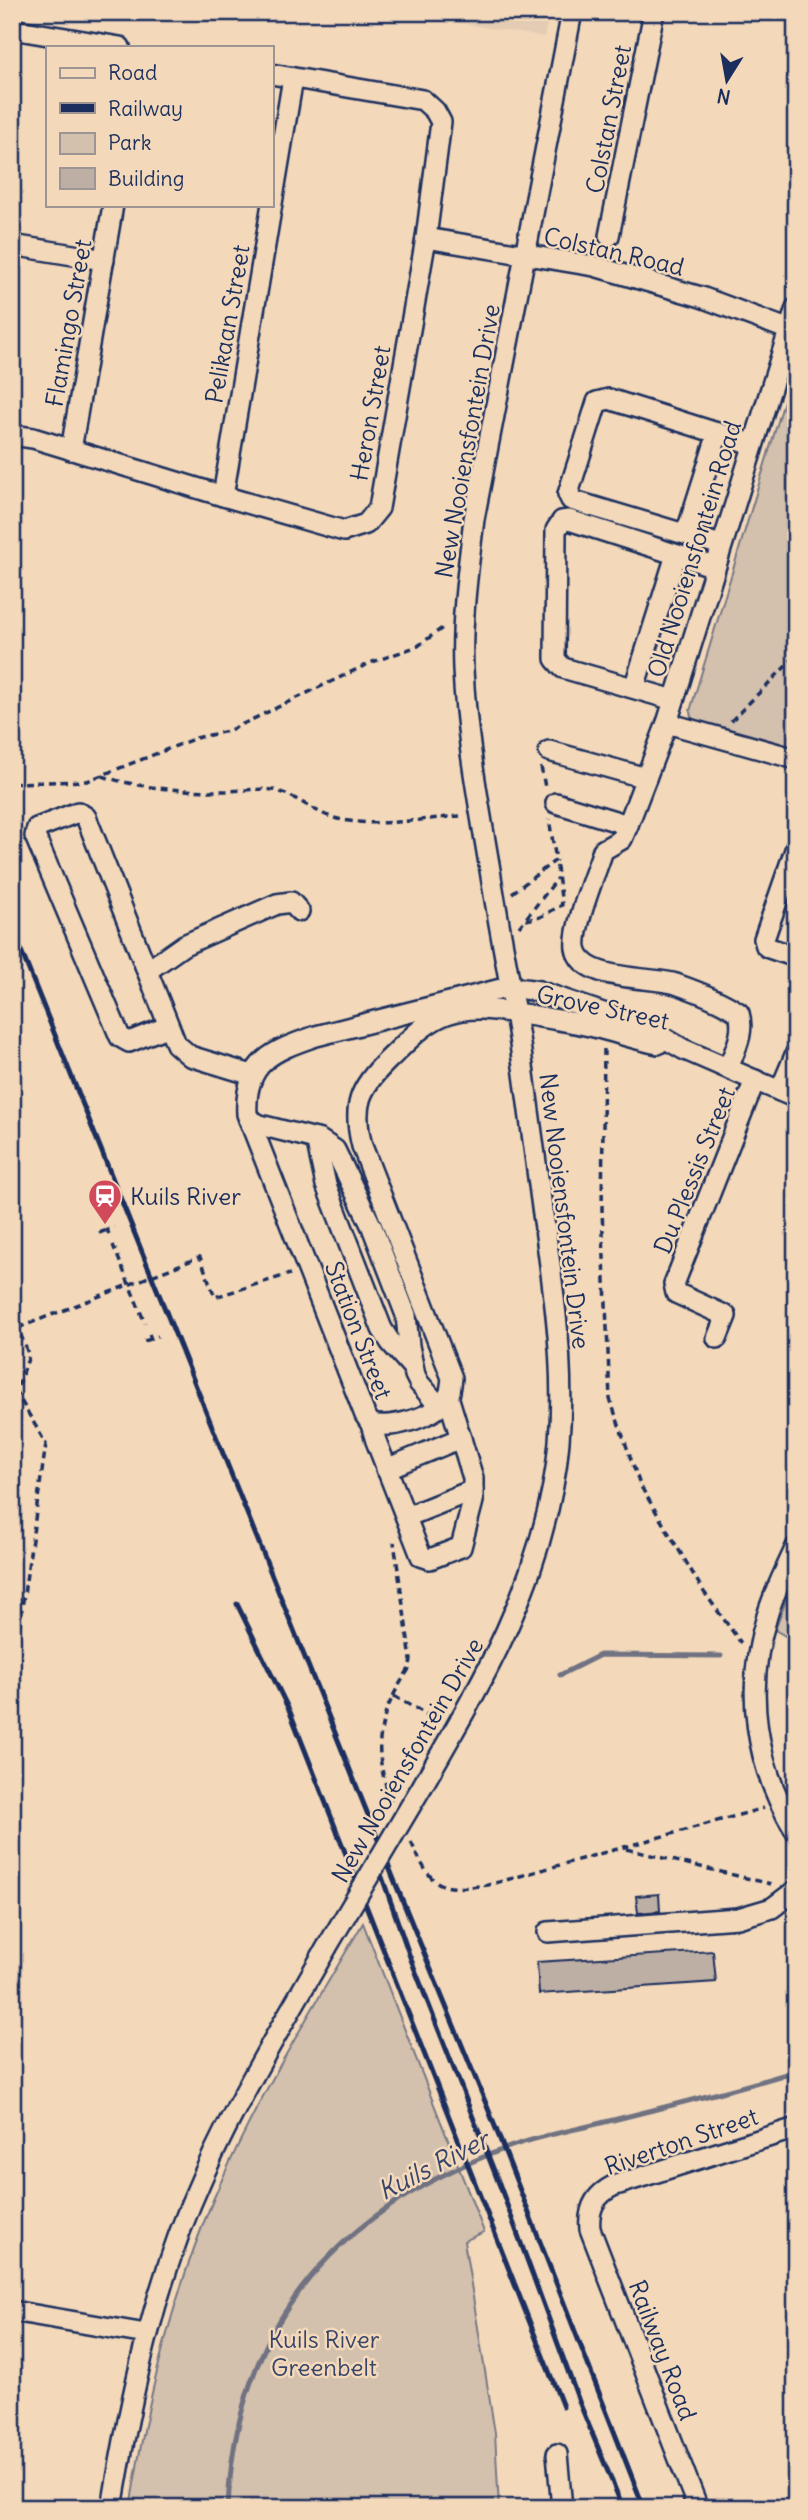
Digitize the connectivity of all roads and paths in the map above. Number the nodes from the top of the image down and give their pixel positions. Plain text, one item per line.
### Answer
1 (572, 12) edge
2 (654, 12) edge
3 (12, 29) edge
4 (114, 46) edge
5 (273, 74) edge
6 (293, 78) junction
7 (273, 197) edge
8 (113, 206) edge
9 (272, 206) edge
10 (609, 236) dead end
11 (426, 238) junction
12 (12, 245) edge
13 (526, 255) junction
14 (104, 260) junction
15 (796, 307) edge
16 (788, 329) junction
17 (718, 433) junction
18 (12, 435) edge
19 (752, 444) junction
20 (71, 450) junction
21 (223, 496) junction
22 (686, 534) junction
23 (721, 545) junction
24 (676, 555) junction
25 (715, 567) junction
26 (446, 625) dead end
27 (796, 656) edge
28 (634, 688) junction
29 (674, 700) junction
30 (667, 723) junction
31 (724, 739) junction
32 (545, 756) joint
33 (796, 759) edge
34 (100, 775) junction
35 (646, 778) junction
36 (12, 783) edge
37 (550, 804) junction
38 (460, 816) dead end
39 (628, 825) junction
40 (796, 847) edge
41 (556, 860) junction
42 (559, 878) junction
43 (512, 893) dead end
44 (299, 911) dead end
45 (526, 920) junction
46 (518, 928) dead end
47 (796, 957) edge
48 (147, 971) junction
49 (509, 987) junction
50 (513, 1013) junction
51 (169, 1026) junction
52 (604, 1043) dead end
53 (683, 1049) junction
54 (796, 1053) edge
55 (728, 1068) junction
56 (252, 1075) junction
57 (755, 1080) junction
58 (788, 1094) edge
59 (248, 1119) junction
60 (316, 1139) junction
61 (114, 1227) dead end
62 (100, 1233) dead end
63 (113, 1245) dead end
64 (285, 1276) dead end
65 (129, 1284) junction
66 (12, 1312) edge
67 (145, 1323) dead end
68 (18, 1328) junction
69 (158, 1336) dead end
70 (717, 1338) dead end
71 (144, 1341) dead end
72 (413, 1368) junction
73 (14, 1394) edge
74 (444, 1401) junction
75 (371, 1424) junction
76 (461, 1438) junction
77 (386, 1469) junction
78 (473, 1490) junction
79 (406, 1517) junction
80 (393, 1540) dead end
81 (796, 1546) edge
82 (744, 1647) dead end
83 (12, 1676) edge
84 (394, 1696) junction
85 (441, 1723) dead end
86 (392, 1802) dead end
87 (765, 1807) dead end
88 (406, 1831) dead end
89 (796, 1832) edge
90 (624, 1848) junction
91 (795, 1891) edge
92 (548, 1932) dead end
93 (796, 2128) edge
94 (591, 2210) joint
95 (12, 2311) edge
96 (146, 2334) junction
97 (557, 2454) dead end
98 (112, 2508) edge
99 (562, 2508) edge
100 (698, 2508) edge

1 - 13 street, New Nooiensfontein Drive
2 - 10 street, Colstan Street
3 - 4 street
5 - 6 street, Heron Street
6 - 7 street, Pelikaan Street
6 - 11 street, Heron Street
8 - 14 street, Flamingo Street
9 - 21 street, Pelikaan Street
11 - 13 street, Colstan Road
11 - 21 street, Heron Street
12 - 14 street
13 - 16 street, Colstan Road
13 - 49 street, New Nooiensfontein Drive
14 - 20 street, Flamingo Street
15 - 16 street, Old Nooiensfontein Road
16 - 19 street, Old Nooiensfontein Road
17 - 19 street
17 - 22 street
17 - 22 street
18 - 20 street, Heron Street
19 - 23 street, Old Nooiensfontein Road
20 - 21 street, Heron Street
22 - 23 street
23 - 25 street, Old Nooiensfontein Road
24 - 25 street
24 - 28 street
24 - 28 street
25 - 29 street, Old Nooiensfontein Road
26 - 34 path
27 - 31 path
28 - 29 street
29 - 30 street, Old Nooiensfontein Road
30 - 31 street
30 - 35 street, Old Nooiensfontein Road
31 - 33 street
32 - 35 street
32 - 37 path
34 - 36 path
34 - 38 path
35 - 39 street, Old Nooiensfontein Road
37 - 39 street
37 - 41 path
39 - 55 street
40 - 47 street
41 - 42 path
41 - 43 path
42 - 45 path
42 - 45 path
44 - 48 street
45 - 46 path
48 - 51 street
48 - 51 street
49 - 50 street, New Nooiensfontein Drive
49 - 53 street, Grove Street
49 - 56 street
50 - 53 street, Grove Street
50 - 74 street
50 - 96 street, New Nooiensfontein Drive, bridge
51 - 56 street
52 - 82 path
53 - 55 street, Grove Street
54 - 58 street
55 - 57 street, Grove Street
56 - 59 street, Station Street
57 - 58 street, Grove Street
57 - 70 street, Du Plessis Street
59 - 60 street
59 - 75 street, Station Street
60 - 72 street
60 - 72 street
61 - 62 path
63 - 65 path
64 - 65 path
65 - 67 path
65 - 68 path
66 - 68 path
68 - 73 path
69 - 71 path
72 - 74 street
73 - 83 path
74 - 75 street, Station Street
74 - 76 street
75 - 77 street
76 - 77 street
76 - 78 street
77 - 79 street
78 - 79 street
78 - 79 street
80 - 84 path
81 - 89 street
84 - 85 path
84 - 86 path
87 - 90 path
88 - 90 path
90 - 91 path
91 - 92 street
93 - 94 street, Riverton Street
94 - 100 street, Railway Road
95 - 96 street
96 - 98 street, New Nooiensfontein Drive
97 - 99 street

